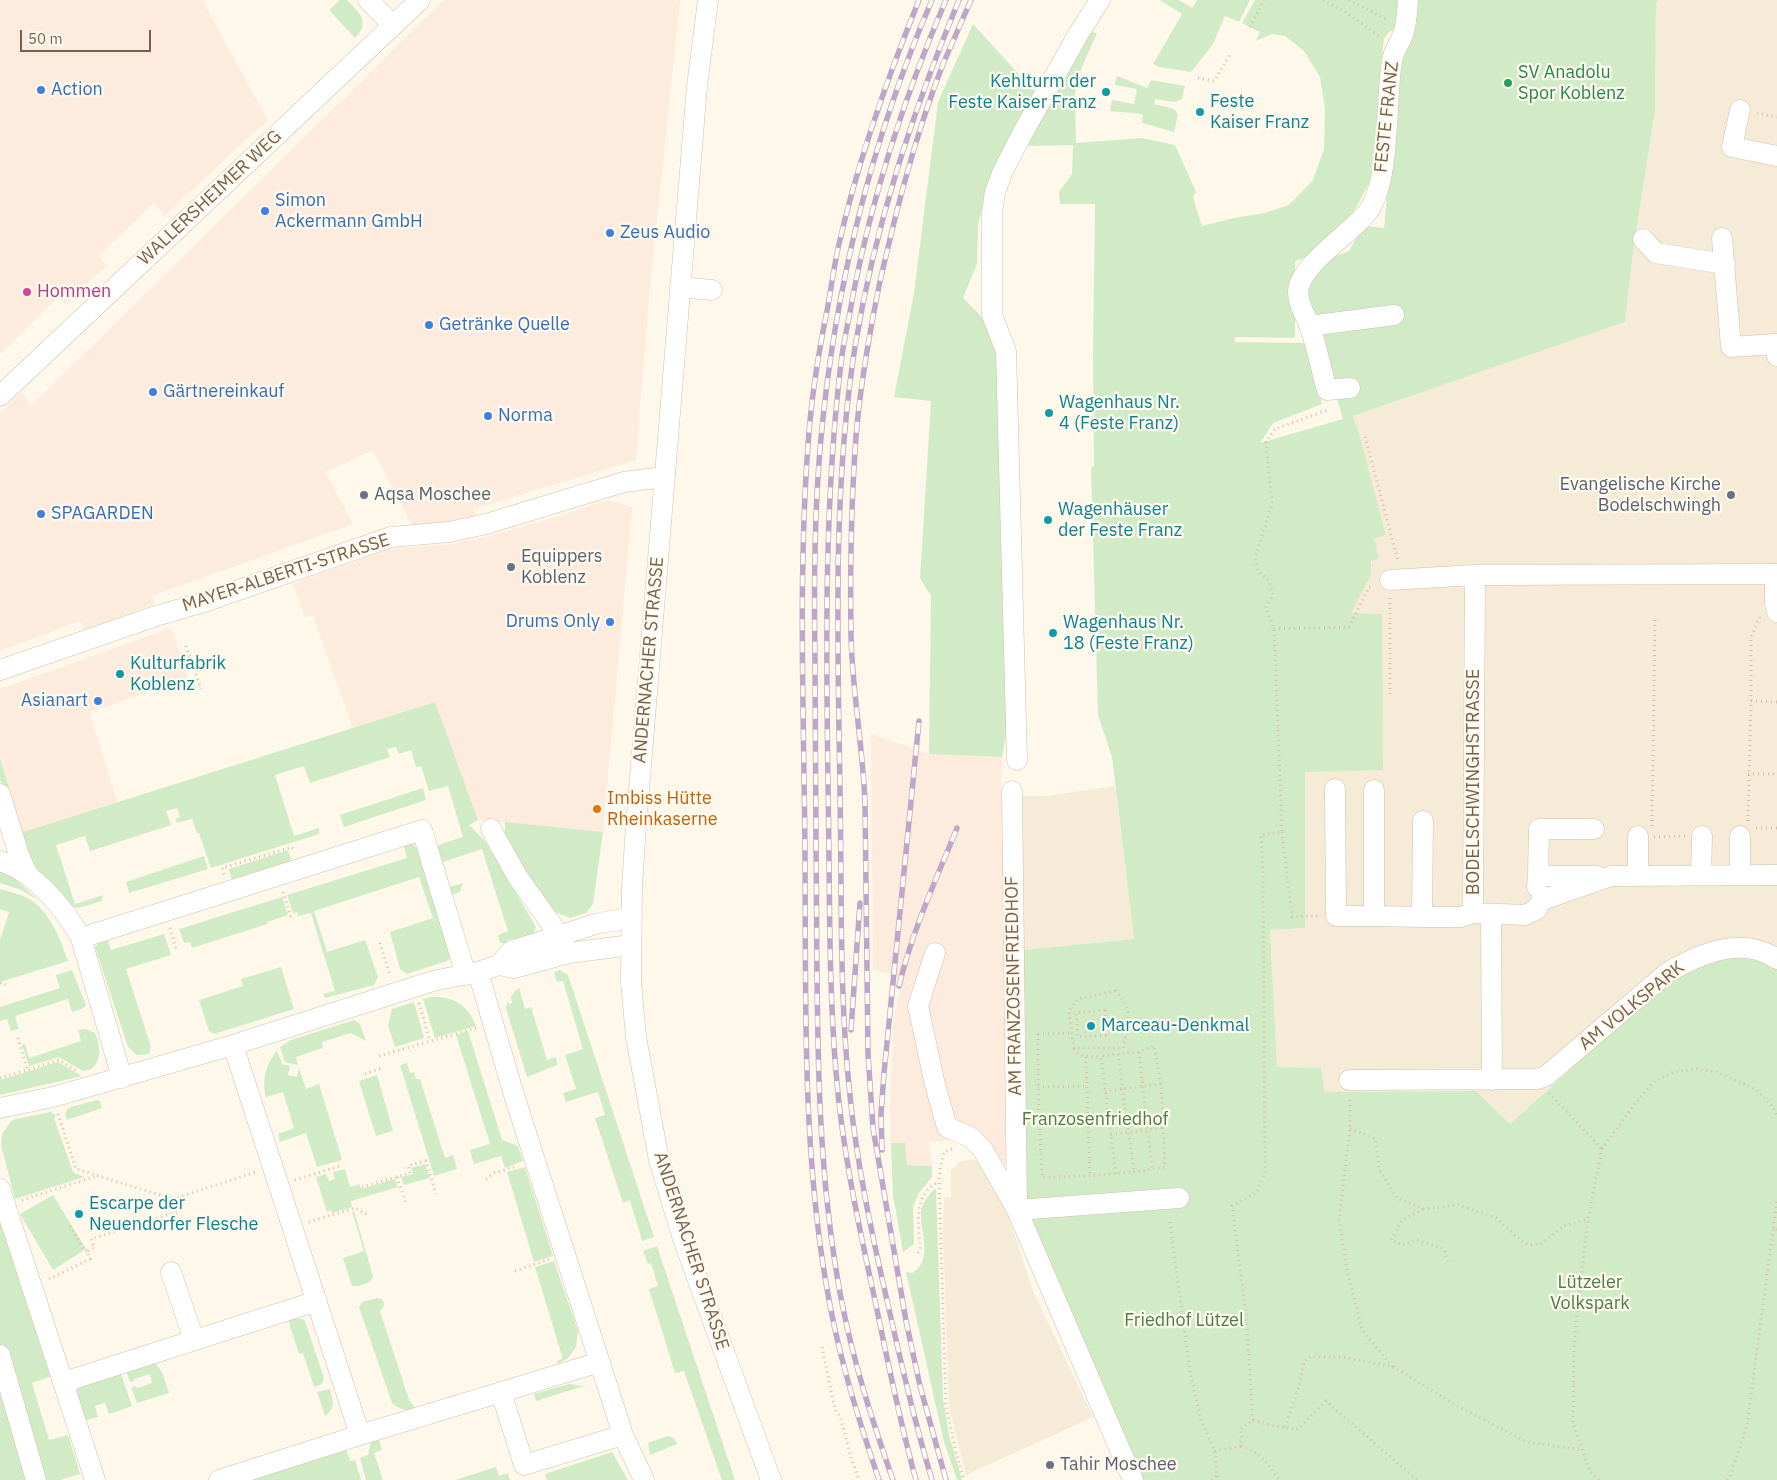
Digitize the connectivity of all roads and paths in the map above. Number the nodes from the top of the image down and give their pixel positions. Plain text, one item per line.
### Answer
1 (368, 0) edge
2 (420, 0) edge
3 (708, 0) edge
4 (1100, 0) edge
5 (1264, 0) edge
6 (1323, 0) edge
7 (1348, 0) edge
8 (1408, 0) edge
9 (1395, 23) joint
10 (392, 25) junction
11 (1250, 27) dead end
12 (1394, 50) junction
13 (1230, 55) dead end
14 (1198, 78) dead end
15 (1740, 110) dead end
16 (1777, 156) edge
17 (1722, 238) dead end
18 (1642, 239) dead end
19 (1725, 264) junction
20 (680, 287) junction
21 (712, 290) dead end
22 (1394, 315) dead end
23 (1310, 326) junction
24 (1777, 356) edge
25 (1350, 388) dead end
26 (1327, 390) junction
27 (0, 396) edge
28 (1365, 437) dead end
29 (664, 477) junction
30 (1776, 574) edge
31 (1475, 575) junction
32 (1390, 580) junction
33 (1768, 614) edge
34 (1655, 618) dead end
35 (1274, 629) junction
36 (186, 646) dead end
37 (0, 670) edge
38 (201, 689) dead end
39 (1390, 697) dead end
40 (1752, 701) junction
41 (1777, 702) edge
42 (1017, 760) dead end
43 (1748, 774) junction
44 (1777, 774) edge
45 (1335, 789) dead end
46 (1374, 790) dead end
47 (1012, 791) dead end
48 (0, 794) edge
49 (1423, 821) dead end
50 (1777, 828) edge
51 (492, 829) dead end
52 (1594, 829) dead end
53 (1282, 832) junction
54 (1645, 836) junction
55 (1702, 836) joint
56 (1740, 836) dead end
57 (0, 861) edge
58 (27, 874) junction
59 (1638, 875) junction
60 (1701, 875) junction
61 (1740, 875) junction
62 (1777, 875) edge
63 (277, 876) junction
64 (1538, 876) junction
65 (1611, 876) junction
66 (1542, 900) junction
67 (1482, 913) junction
68 (1336, 916) junction
69 (1374, 916) junction
70 (1422, 917) junction
71 (291, 918) dead end
72 (631, 918) junction
73 (559, 935) junction
74 (81, 938) junction
75 (380, 943) dead end
76 (631, 945) junction
77 (568, 953) junction
78 (935, 953) dead end
79 (1777, 959) edge
80 (499, 965) junction
81 (472, 974) junction
82 (0, 983) edge
83 (9, 986) dead end
84 (404, 990) junction
85 (1129, 1022) junction
86 (492, 1023) junction
87 (1105, 1023) junction
88 (1072, 1026) junction
89 (1078, 1026) junction
90 (1014, 1033) junction
91 (1072, 1033) junction
92 (1038, 1034) junction
93 (18, 1038) dead end
94 (430, 1041) junction
95 (233, 1045) junction
96 (1074, 1048) junction
97 (1139, 1052) junction
98 (1118, 1054) junction
99 (378, 1056) dead end
100 (1101, 1056) junction
101 (1086, 1057) junction
102 (382, 1068) dead end
103 (27, 1069) junction
104 (365, 1074) dead end
105 (0, 1078) edge
106 (122, 1078) junction
107 (1349, 1080) joint
108 (1492, 1080) junction
109 (1537, 1080) junction
110 (1161, 1084) junction
111 (1086, 1086) junction
112 (1142, 1086) junction
113 (1038, 1087) junction
114 (87, 1088) junction
115 (1124, 1089) junction
116 (1105, 1091) junction
117 (53, 1097) junction
118 (0, 1108) edge
119 (1777, 1116) edge
120 (1164, 1127) junction
121 (1147, 1129) junction
122 (1350, 1129) junction
123 (1130, 1132) junction
124 (1111, 1135) junction
125 (978, 1144) junction
126 (1602, 1149) junction
127 (535, 1161) junction
128 (273, 1166) junction
129 (340, 1166) dead end
130 (1152, 1169) junction
131 (1134, 1172) junction
132 (1116, 1174) junction
133 (97, 1176) junction
134 (397, 1177) junction
135 (1090, 1177) junction
136 (486, 1179) dead end
137 (940, 1182) junction
138 (279, 1185) junction
139 (362, 1187) dead end
140 (436, 1194) dead end
141 (2, 1197) edge
142 (1179, 1198) dead end
143 (173, 1199) junction
144 (1777, 1202) edge
145 (406, 1203) dead end
146 (1424, 1209) junction
147 (1017, 1210) junction
148 (368, 1215) dead end
149 (1588, 1219) junction
150 (1170, 1222) dead end
151 (70, 1226) dead end
152 (293, 1228) junction
153 (1775, 1230) edge
154 (87, 1250) junction
155 (918, 1253) dead end
156 (566, 1254) junction
157 (1448, 1262) dead end
158 (514, 1271) dead end
159 (171, 1272) dead end
160 (32, 1287) junction
161 (317, 1301) junction
162 (194, 1340) junction
163 (822, 1347) dead end
164 (0, 1355) edge
165 (600, 1362) junction
166 (1393, 1367) junction
167 (64, 1382) junction
168 (501, 1392) junction
169 (1253, 1421) junction
170 (1285, 1427) junction
171 (360, 1434) junction
172 (623, 1434) junction
173 (1241, 1446) junction
174 (1582, 1450) junction
175 (1215, 1451) junction
176 (1217, 1474) junction
177 (36, 1480) edge
178 (94, 1480) edge
179 (219, 1480) edge
180 (644, 1480) edge
181 (771, 1480) edge
182 (859, 1480) edge
183 (964, 1480) edge
184 (1133, 1480) edge
185 (1212, 1480) edge
186 (1219, 1480) edge
187 (1279, 1480) edge
188 (1417, 1480) edge
189 (1599, 1480) edge
190 (1727, 1480) edge

1 - 10 street
2 - 10 street, WALLERSHEIMER WEG
3 - 20 street, ANDERNACHER STRASSE
4 - 42 street
5 - 11 path
6 - 12 path
7 - 9 path
8 - 12 street, FESTE FRANZ
9 - 12 street
10 - 27 street, WALLERSHEIMER WEG
12 - 23 street, FESTE FRANZ
13 - 14 path
15 - 16 street
17 - 19 street
18 - 19 street
19 - 24 street
20 - 21 street
20 - 29 street, ANDERNACHER STRASSE
22 - 23 street
23 - 26 street, FESTE FRANZ
25 - 26 street
26 - 35 path
28 - 32 path
29 - 37 street, MAYER-ALBERTI-STRASSE
29 - 72 street, ANDERNACHER STRASSE
30 - 31 street
30 - 33 street
31 - 32 street
31 - 67 street, BODELSCHWINGHSTRASSE
32 - 35 path
32 - 39 path
33 - 40 path
34 - 54 path
35 - 53 path
36 - 38 path
40 - 41 path
40 - 43 path
43 - 44 path
43 - 50 path
45 - 68 street
46 - 69 street
47 - 90 street, AM FRANZOSENFRIEDHOF
48 - 58 street
49 - 70 street
51 - 73 street
52 - 64 street
53 - 68 path
53 - 169 path
54 - 55 path
54 - 59 street
55 - 60 street
56 - 61 street
57 - 58 street
58 - 74 street
59 - 60 street, BODELSCHWINGHSTRASSE
59 - 65 street, BODELSCHWINGHSTRASSE
60 - 61 street, BODELSCHWINGHSTRASSE
61 - 62 street, BODELSCHWINGHSTRASSE
63 - 71 path
63 - 74 street
63 - 81 street
64 - 65 street
64 - 66 street
65 - 66 street, BODELSCHWINGHSTRASSE
66 - 67 street, BODELSCHWINGHSTRASSE
67 - 70 street
67 - 108 street
68 - 69 street
69 - 70 street
72 - 73 street
72 - 76 street, ANDERNACHER STRASSE
73 - 77 street
73 - 80 street
74 - 106 street
75 - 84 path
76 - 77 street
76 - 181 street, ANDERNACHER STRASSE
77 - 80 street
78 - 125 street
79 - 109 street, AM VOLKSPARK
80 - 81 street
81 - 84 street
81 - 86 street
82 - 83 path
84 - 94 path
84 - 95 street
85 - 87 path
85 - 88 path
85 - 96 path
86 - 94 path
86 - 127 street
87 - 89 path
87 - 89 path
88 - 89 path
88 - 91 path
90 - 92 path
90 - 147 street, AM FRANZOSENFRIEDHOF
91 - 92 path
91 - 96 path
92 - 113 path
93 - 103 path
94 - 99 path
95 - 106 street
95 - 128 street
96 - 101 path
97 - 98 path
97 - 110 path
97 - 112 path
98 - 100 path
98 - 115 path
100 - 101 path
100 - 116 path
101 - 111 path
102 - 104 path
103 - 105 path
103 - 114 path
106 - 114 street
107 - 108 street
107 - 122 path
108 - 109 street
109 - 126 path
110 - 112 path
110 - 120 path
111 - 113 path
111 - 135 path
112 - 115 path
112 - 121 path
113 - 135 path
114 - 117 street
115 - 116 path
115 - 123 path
116 - 124 path
117 - 118 street
117 - 133 path
119 - 126 path
120 - 121 path
120 - 130 path
121 - 123 path
121 - 130 path
122 - 146 path
122 - 166 path
123 - 124 path
123 - 131 path
124 - 132 path
125 - 137 path
125 - 147 street, AM FRANZOSENFRIEDHOF
126 - 149 path
127 - 136 path
127 - 156 street
128 - 138 street
128 - 143 path
129 - 138 path
130 - 131 path
131 - 132 path
132 - 135 path
133 - 141 path
133 - 143 path
134 - 139 path
134 - 140 path
134 - 145 path
137 - 155 path
137 - 183 path
138 - 152 street
141 - 160 street
142 - 147 street
143 - 154 path
144 - 153 path
146 - 149 path
146 - 157 path
147 - 184 street, AM FRANZOSENFRIEDHOF
148 - 152 path
149 - 174 path
150 - 175 path
151 - 154 path
152 - 161 street
153 - 190 path
154 - 160 path
156 - 158 path
156 - 165 street
159 - 162 street
160 - 167 street
161 - 162 street
161 - 171 street
162 - 167 street
163 - 182 path
164 - 177 street
165 - 168 street
165 - 172 street
166 - 170 path
166 - 174 path
167 - 178 street
168 - 171 street
168 - 172 street
169 - 170 path
169 - 173 path
170 - 188 path
171 - 179 street
172 - 180 street
173 - 175 path
173 - 187 path
174 - 189 path
175 - 176 path
176 - 185 path
176 - 186 path

